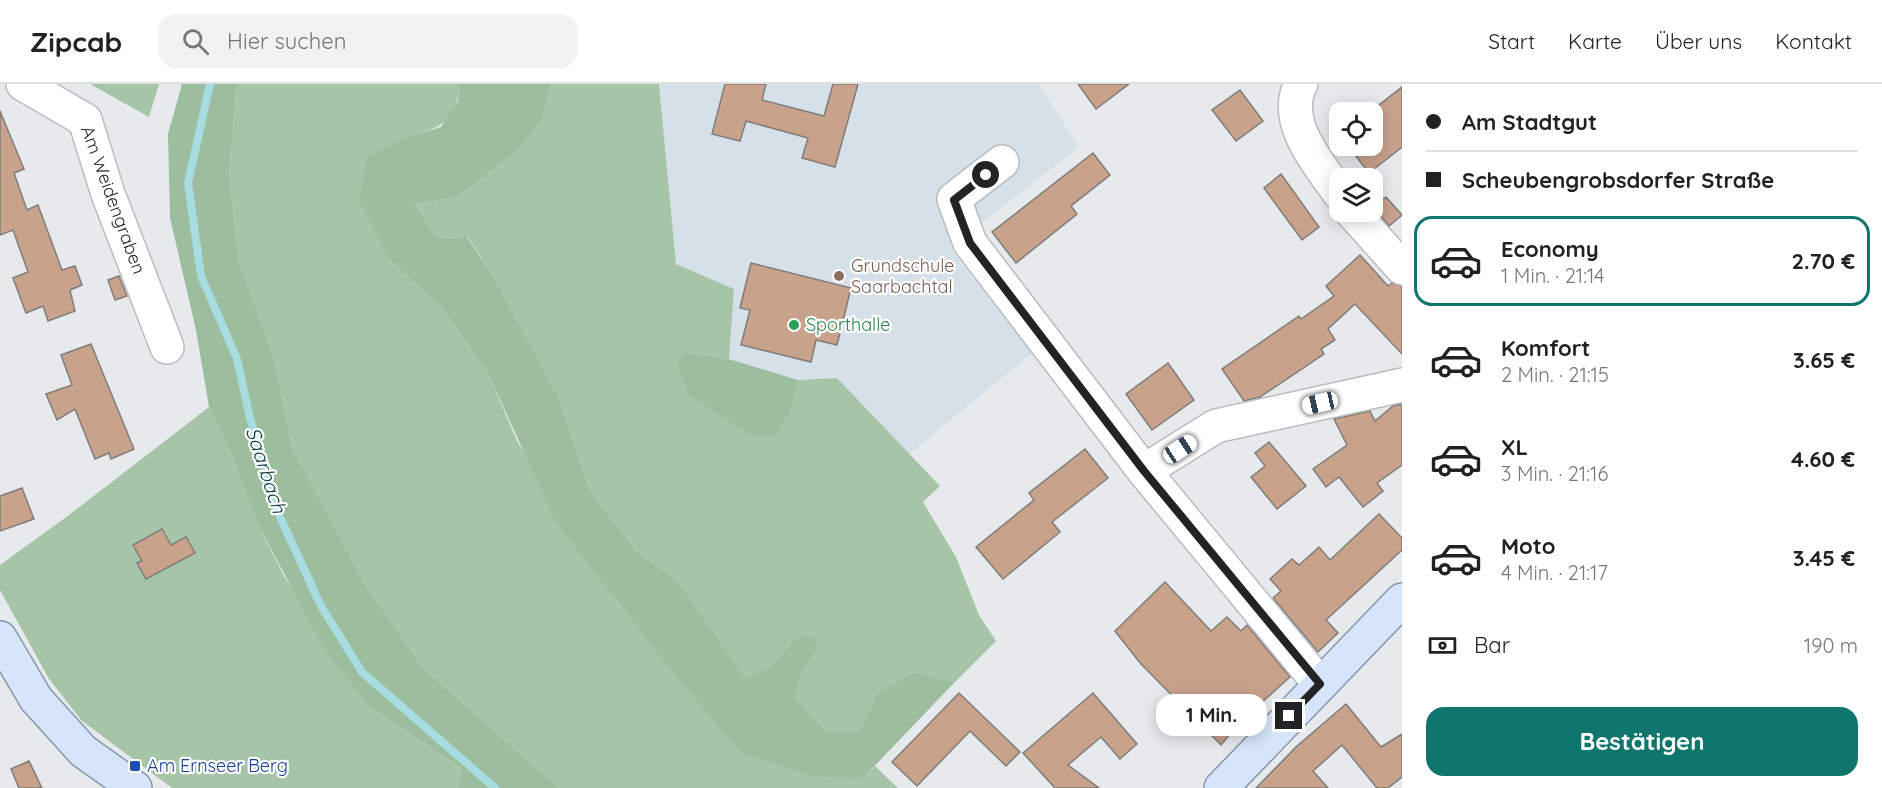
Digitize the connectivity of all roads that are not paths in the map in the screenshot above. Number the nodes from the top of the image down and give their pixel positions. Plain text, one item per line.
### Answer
1 (23, 84) edge
2 (1301, 84) edge
3 (1002, 162) dead end
4 (1329, 179) edge
5 (1361, 222) edge
6 (1402, 268) edge
7 (166, 347) dead end
8 (1402, 384) edge
9 (1144, 471) junction
10 (1402, 600) edge
11 (0, 638) edge
12 (1320, 684) junction
13 (135, 788) edge
14 (1221, 788) edge

1 - 7 street, Am Weidengraben
2 - 4 street
3 - 9 street
5 - 6 street
8 - 9 street
9 - 12 street
10 - 12 main road
11 - 13 main road
12 - 14 main road

